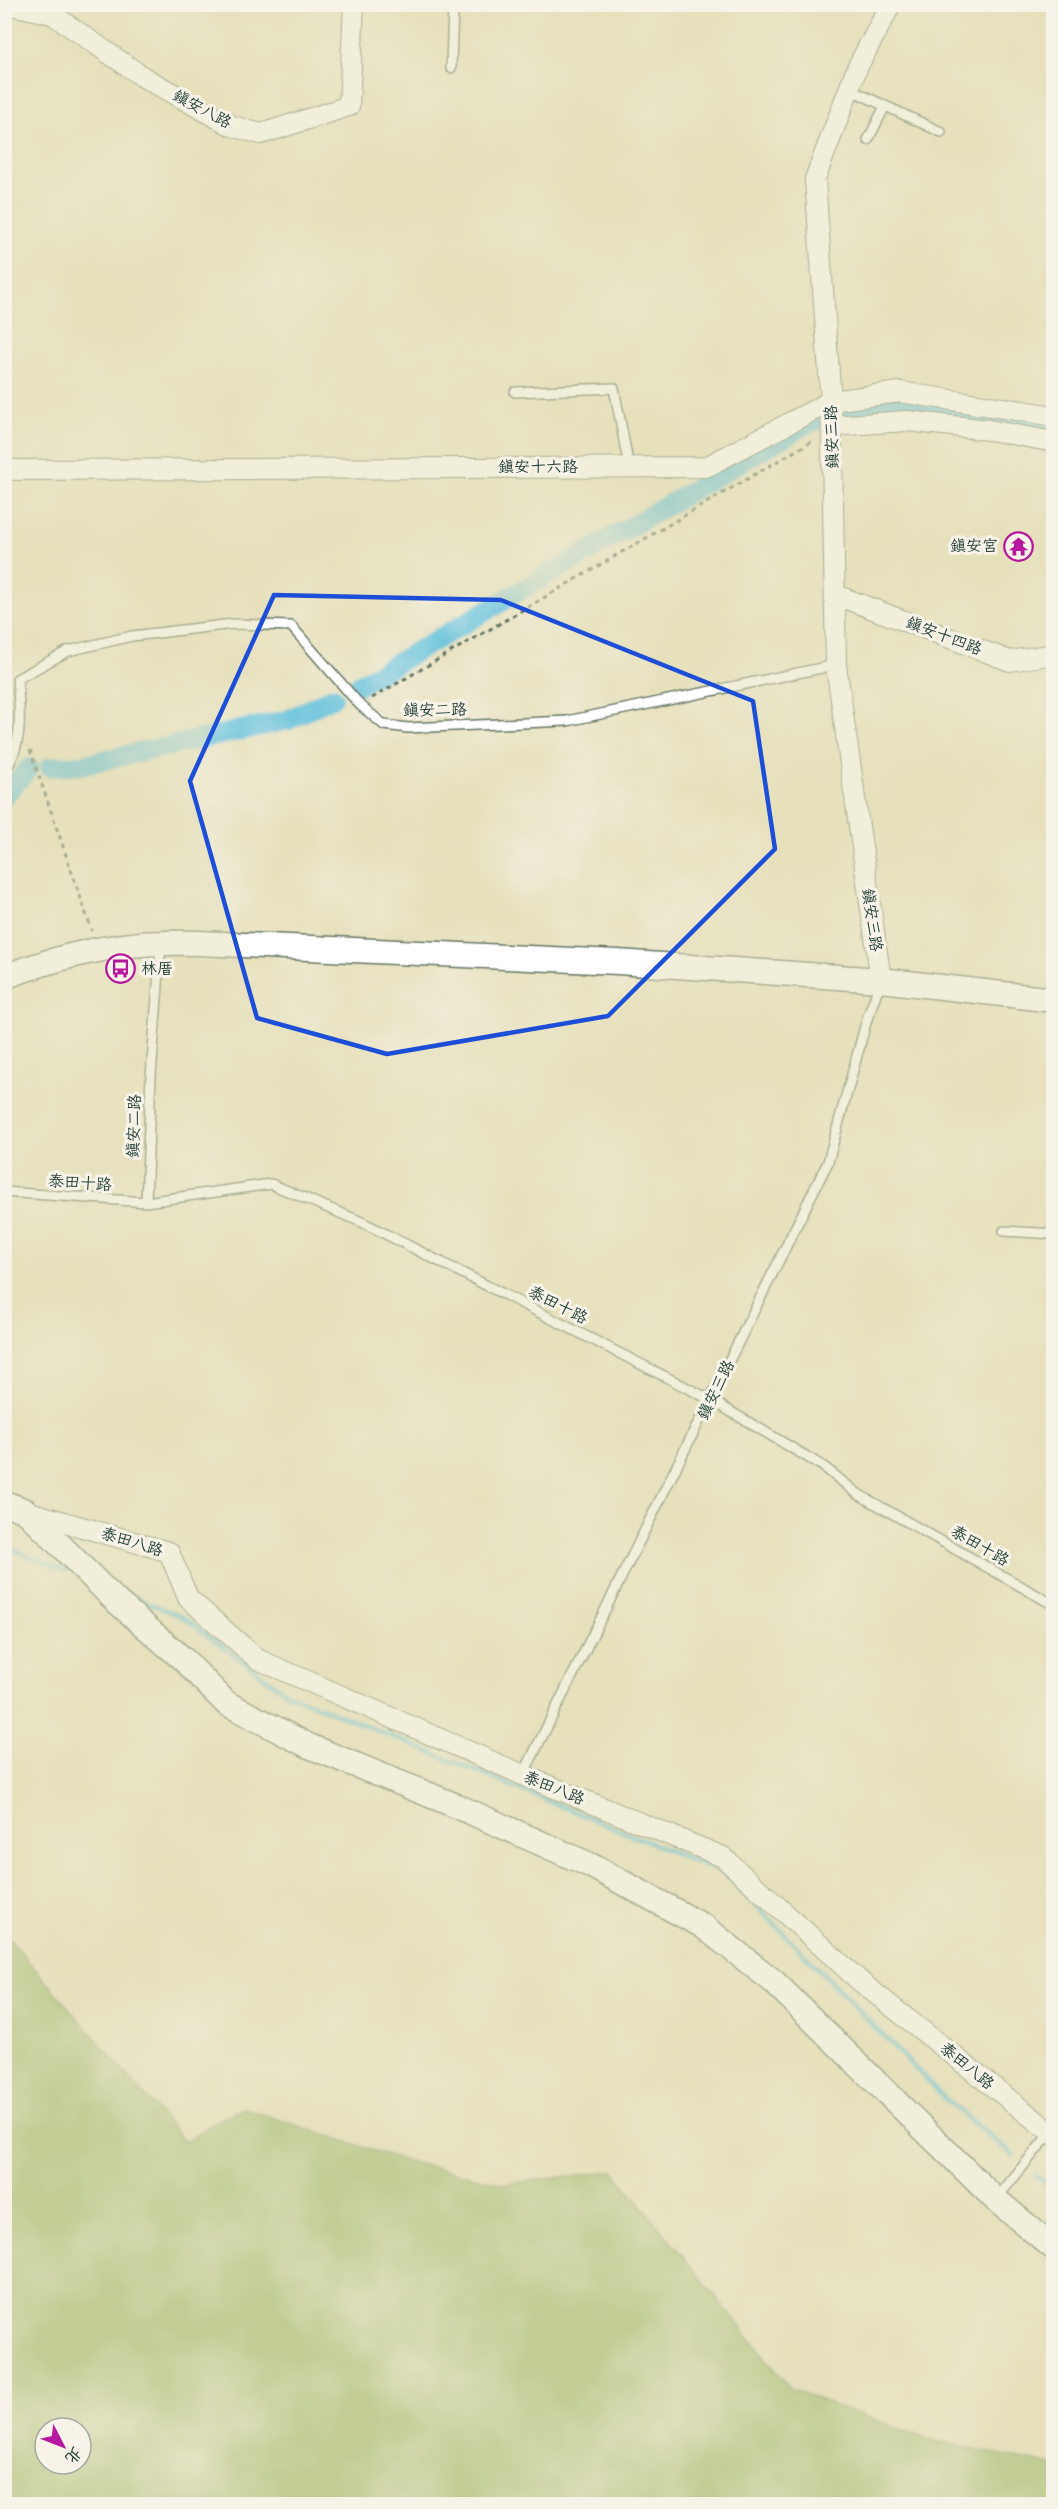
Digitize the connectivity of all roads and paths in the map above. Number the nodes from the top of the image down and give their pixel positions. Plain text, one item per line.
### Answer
1 (7, 4) edge
2 (354, 4) edge
3 (453, 4) edge
4 (891, 4) edge
5 (452, 68) dead end
6 (849, 88) junction
7 (885, 106) junction
8 (941, 132) dead end
9 (868, 140) dead end
10 (515, 392) dead end
11 (831, 401) junction
12 (1053, 416) edge
13 (832, 426) junction
14 (1053, 442) edge
15 (629, 467) junction
16 (4, 470) edge
17 (836, 595) junction
18 (1053, 654) edge
19 (836, 665) junction
20 (360, 705) junction
21 (21, 723) junction
22 (4, 772) edge
23 (161, 942) junction
24 (98, 950) junction
25 (4, 977) edge
26 (880, 981) junction
27 (1053, 1000) edge
28 (4, 1192) edge
29 (146, 1202) junction
30 (1004, 1231) dead end
31 (1053, 1234) edge
32 (711, 1400) junction
33 (15, 1507) edge
34 (1053, 1605) edge
35 (523, 1775) junction
36 (1053, 2132) edge
37 (996, 2199) junction
38 (1053, 2248) edge

1 - 2 street, 鎮安八路
3 - 5 lane
4 - 6 street, 鎮安三路
6 - 7 lane
6 - 11 street, 鎮安三路
7 - 8 lane
7 - 9 lane
10 - 15 lane
11 - 12 street, 鎮安十六路
11 - 13 street, 鎮安三路
11 - 15 street, 鎮安十六路
13 - 14 street
13 - 17 street, 鎮安三路
13 - 20 path
15 - 16 street, 鎮安十六路
17 - 18 street, 鎮安十四路
17 - 19 street, 鎮安三路
19 - 20 lane, 鎮安二路
19 - 26 street, 鎮安三路
20 - 21 lane, 鎮安二路
21 - 22 lane, 鎮安二路
21 - 24 path
23 - 24 street
23 - 26 street
23 - 29 lane, 鎮安二路
24 - 25 street
26 - 27 street
26 - 32 lane, 鎮安三路
28 - 29 lane, 泰田十路
29 - 32 lane, 泰田十路
30 - 31 lane
32 - 34 lane, 泰田十路
32 - 35 lane, 鎮安三路
33 - 35 street, 泰田八路
33 - 37 street
35 - 36 street, 泰田八路
36 - 37 lane
37 - 38 street

